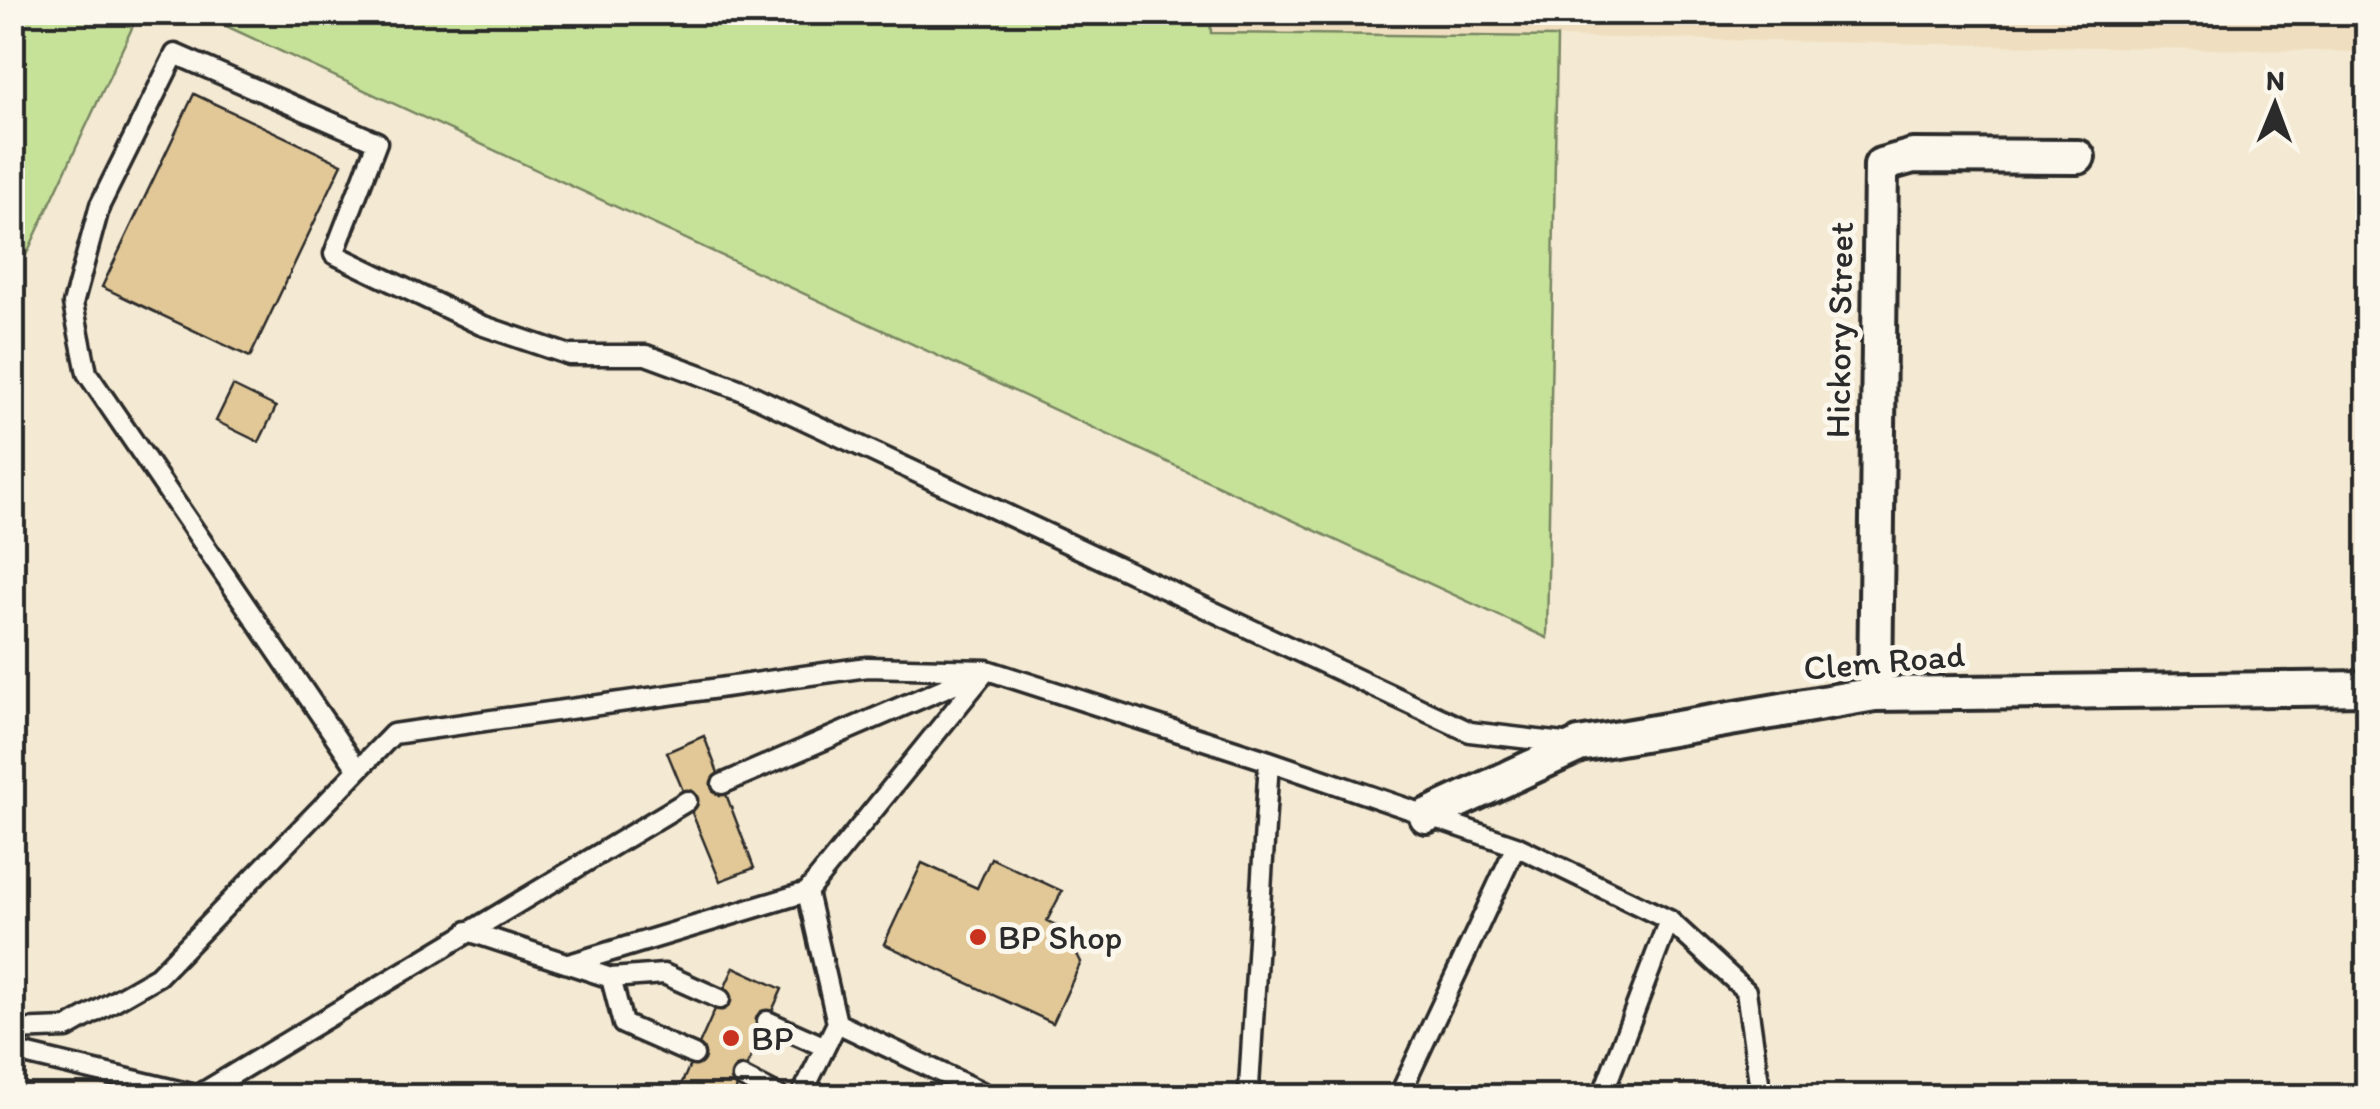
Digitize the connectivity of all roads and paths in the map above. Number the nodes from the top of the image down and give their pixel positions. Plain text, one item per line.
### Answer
1 (2078, 157) dead end
2 (987, 670) junction
3 (2368, 688) edge
4 (1875, 694) junction
5 (1579, 745) junction
6 (1269, 761) junction
7 (358, 770) junction
8 (722, 784) dead end
9 (687, 802) dead end
10 (1426, 816) junction
11 (1516, 846) junction
12 (807, 892) junction
13 (1669, 920) junction
14 (468, 931) junction
15 (569, 964) junction
16 (611, 978) junction
17 (720, 999) dead end
18 (767, 1021) dead end
19 (837, 1023) junction
20 (12, 1030) edge
21 (825, 1047) junction
22 (12, 1051) edge
23 (694, 1055) dead end
24 (742, 1078) dead end
25 (198, 1096) edge
26 (779, 1096) edge
27 (801, 1096) edge
28 (990, 1096) edge
29 (1251, 1096) edge
30 (1398, 1096) edge
31 (1602, 1096) edge
32 (1761, 1096) edge

1 - 4 street, Hickory Street
2 - 6 lane
2 - 7 lane
2 - 8 lane
2 - 12 lane
3 - 4 street, Clem Road
4 - 5 street, Clem Road
5 - 7 lane
5 - 10 street, Clem Road
6 - 10 lane
6 - 29 lane
7 - 20 lane
9 - 14 lane
10 - 11 lane
11 - 13 lane
11 - 30 lane
12 - 15 lane
12 - 19 lane
13 - 31 lane
13 - 32 lane
14 - 15 lane
14 - 25 lane
15 - 16 lane
16 - 17 lane
16 - 23 lane
18 - 21 lane
19 - 21 lane
19 - 28 lane
21 - 27 lane
22 - 25 lane
24 - 26 lane

